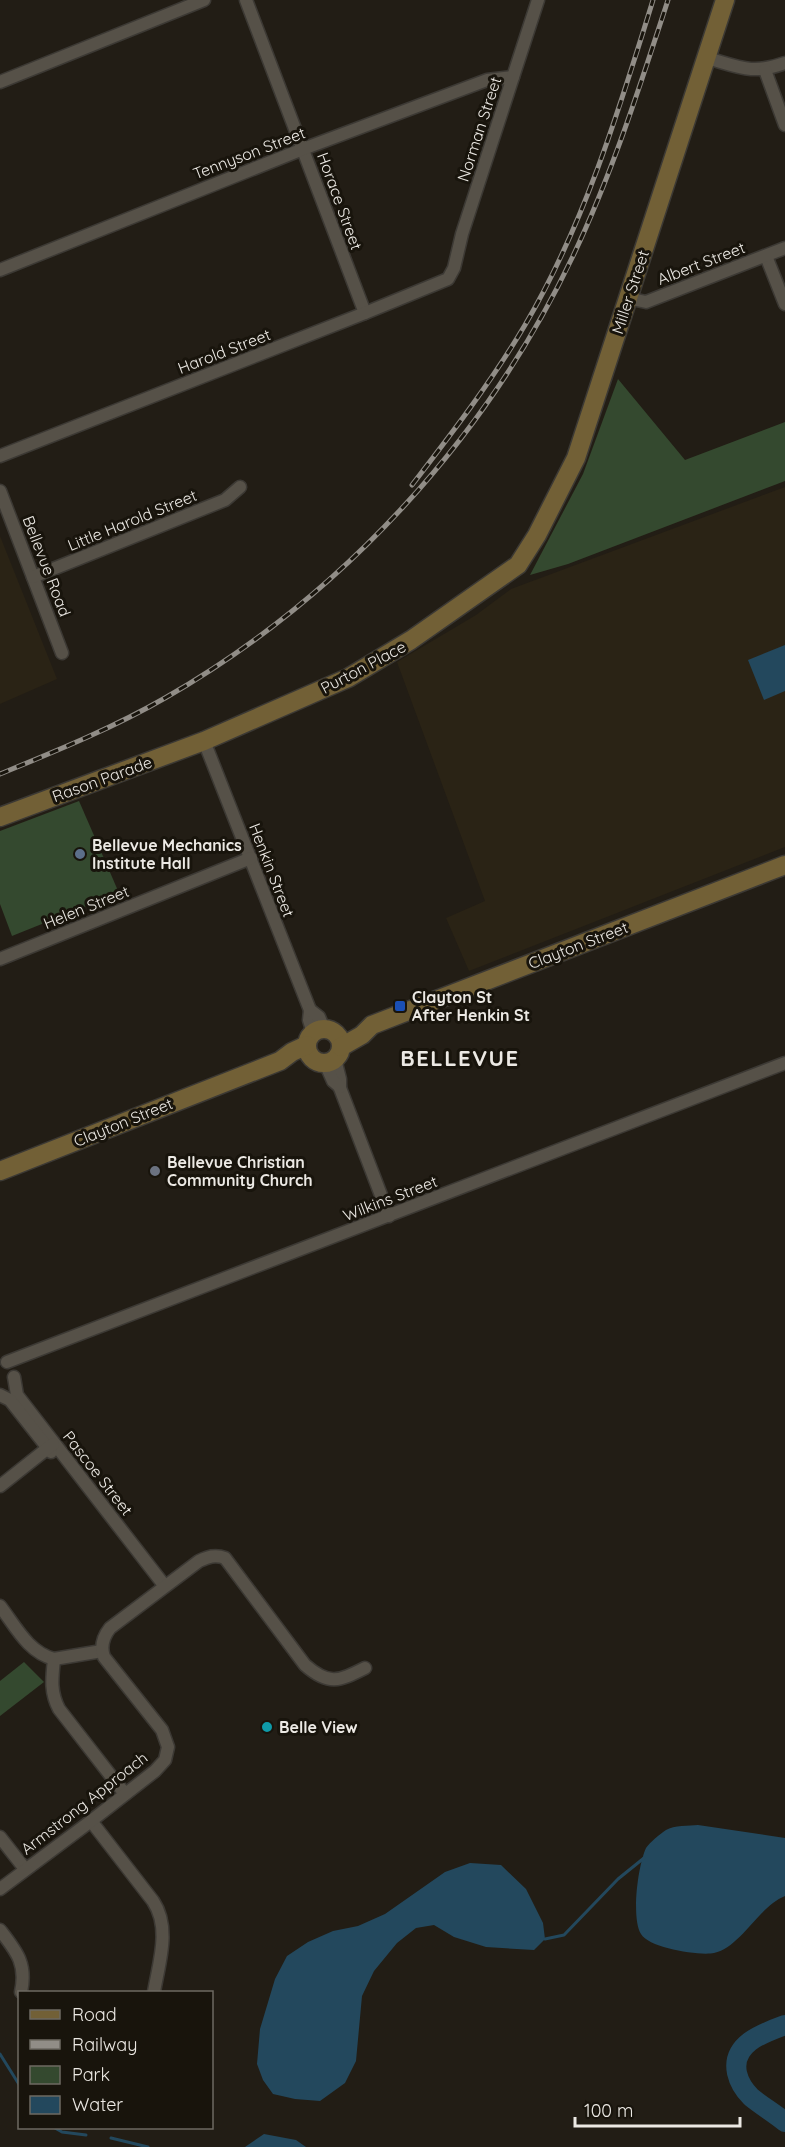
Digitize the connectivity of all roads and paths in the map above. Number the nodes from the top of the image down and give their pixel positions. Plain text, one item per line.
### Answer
1 (204, 0) edge
2 (246, 0) edge
3 (538, 0) edge
4 (725, 0) edge
5 (706, 58) junction
6 (785, 63) edge
7 (765, 70) junction
8 (513, 77) junction
9 (0, 82) edge
10 (785, 125) edge
11 (303, 149) junction
12 (785, 248) edge
13 (766, 256) junction
14 (454, 268) joint
15 (0, 270) edge
16 (627, 298) junction
17 (785, 304) edge
18 (365, 313) junction
19 (0, 456) edge
20 (240, 487) dead end
21 (0, 491) edge
22 (511, 572) joint
23 (33, 577) junction
24 (62, 653) dead end
25 (204, 741) junction
26 (0, 817) edge
27 (250, 858) junction
28 (785, 865) edge
29 (0, 959) edge
30 (324, 1046) junction
31 (785, 1063) edge
32 (0, 1171) edge
33 (389, 1216) junction
34 (3, 1361) edge
35 (14, 1377) junction
36 (0, 1394) edge
37 (51, 1446) junction
38 (0, 1486) edge
39 (162, 1587) junction
40 (0, 1606) edge
41 (102, 1652) junction
42 (54, 1659) junction
43 (365, 1668) dead end
44 (125, 1794) junction
45 (91, 1821) junction
46 (0, 1838) edge
47 (25, 1869) junction
48 (0, 1889) edge
49 (0, 1930) edge
50 (21, 1991) edge
51 (154, 1991) edge

1 - 9 street
2 - 11 street, Horace Street
3 - 8 street, Norman Street
4 - 5 main road, Miller Street
5 - 7 street
5 - 16 main road, Miller Street
6 - 7 street
7 - 10 street
8 - 11 street, Tennyson Street
8 - 14 street, Norman Street
11 - 15 street, Tennyson Street
11 - 18 street, Horace Street
12 - 13 street, Albert Street
13 - 16 street, Albert Street
13 - 17 street
14 - 18 street, Harold Street
16 - 22 main road, Miller Street
18 - 19 street, Harold Street
20 - 23 street, Little Harold Street
21 - 23 street, Bellevue Road
22 - 25 main road, Purton Place
23 - 24 street, Bellevue Road
25 - 26 main road, Rason Parade
25 - 27 street, Henkin Street
27 - 29 street, Helen Street
27 - 30 street, Henkin Street
28 - 30 main road, Clayton Street
30 - 32 main road, Clayton Street
30 - 33 street, Henkin Street
31 - 33 street, Wilkins Street
33 - 34 street, Wilkins Street
34 - 35 street, Pascoe Street
35 - 36 street
35 - 37 street, Pascoe Street
36 - 37 street, Pascoe Street
37 - 38 street
37 - 39 street, Pascoe Street
39 - 41 street
39 - 43 street
40 - 42 street
41 - 42 street
41 - 44 street, Armstrong Approach
42 - 44 street
44 - 45 street, Armstrong Approach
45 - 47 street, Armstrong Approach
45 - 51 street
46 - 47 street
47 - 48 street, Armstrong Approach
49 - 50 street

